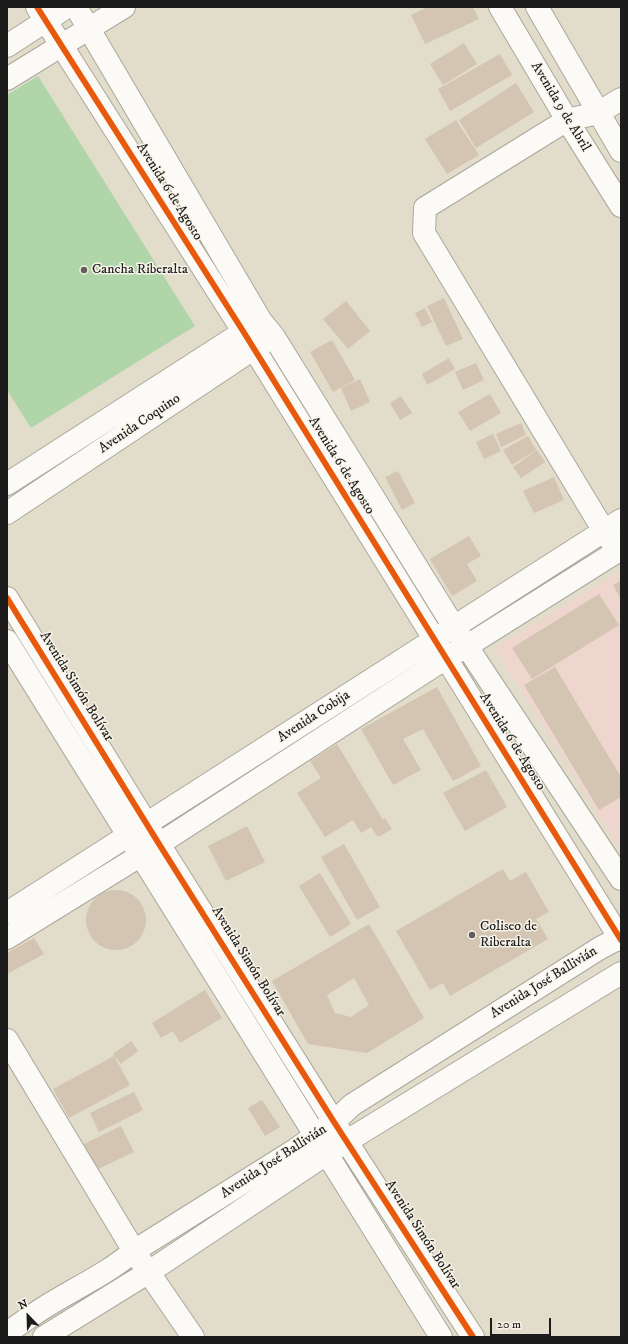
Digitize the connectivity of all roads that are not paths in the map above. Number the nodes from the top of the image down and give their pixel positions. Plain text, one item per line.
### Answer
1 (67, 7) edge
2 (76, 7) edge
3 (124, 7) edge
4 (500, 7) edge
5 (536, 7) edge
6 (41, 13) edge
7 (90, 29) junction
8 (62, 45) junction
9 (7, 46) edge
10 (7, 79) edge
11 (621, 99) edge
12 (598, 113) junction
13 (567, 120) junction
14 (621, 151) edge
15 (621, 206) edge
16 (257, 334) junction
17 (7, 484) edge
18 (7, 513) edge
19 (612, 526) edge
20 (620, 550) edge
21 (7, 598) edge
22 (454, 627) junction
23 (7, 641) edge
24 (467, 646) junction
25 (441, 649) junction
26 (147, 824) junction
27 (128, 835) junction
28 (159, 844) junction
29 (140, 854) junction
30 (621, 879) edge
31 (7, 913) edge
32 (7, 938) edge
33 (620, 938) edge
34 (621, 973) edge
35 (7, 1040) edge
36 (334, 1122) junction
37 (315, 1136) junction
38 (347, 1142) junction
39 (326, 1154) junction
40 (134, 1251) junction
41 (149, 1272) junction
42 (7, 1333) edge
43 (44, 1337) edge
44 (193, 1337) edge
45 (441, 1337) edge
46 (473, 1337) edge

1 - 6 street
2 - 7 street, Avenida 6 de Agosto
3 - 7 street
4 - 13 street, Avenida 9 de Abril
5 - 12 street
6 - 8 street, Avenida 6 de Agosto
6 - 9 street
7 - 8 street
7 - 16 street, Avenida 6 de Agosto
8 - 10 street
8 - 16 street, Avenida 6 de Agosto
11 - 12 street
12 - 13 street
12 - 14 street
13 - 15 street, Avenida 9 de Abril
13 - 19 street
16 - 17 street, Avenida Coquino
16 - 18 street, Avenida Coquino
16 - 22 street, Avenida 6 de Agosto
16 - 25 street, Avenida 6 de Agosto
19 - 20 street
19 - 22 street, Avenida Cobija
20 - 24 street, Avenida Cobija
21 - 26 street, Avenida Simón Bolívar
22 - 24 street, Avenida 6 de Agosto
22 - 25 street, Avenida Cobija
23 - 27 street
24 - 25 street, Avenida Cobija
24 - 30 street, Avenida 6 de Agosto
25 - 26 street, Avenida Cobija
25 - 28 street, Avenida Cobija
25 - 33 street, Avenida 6 de Agosto
26 - 27 street, Avenida Cobija
26 - 28 street, Avenida Simón Bolívar
27 - 29 street
27 - 31 street, Avenida Cobija
28 - 29 street, Avenida Cobija
28 - 36 street, Avenida Simón Bolívar
29 - 32 street, Avenida Cobija
29 - 37 street
33 - 36 street, Avenida José Ballivián
34 - 38 street, Avenida José Ballivián
35 - 40 street
36 - 37 street, Avenida José Ballivián
36 - 38 street, Avenida Simón Bolívar
37 - 39 street
37 - 40 street, Avenida José Ballivián
38 - 39 street, Avenida José Ballivián
38 - 46 street, Avenida Simón Bolívar
39 - 41 street, Avenida José Ballivián
39 - 45 street
40 - 41 street
40 - 42 street, Avenida José Ballivián
41 - 43 street, Avenida José Ballivián
41 - 44 street

